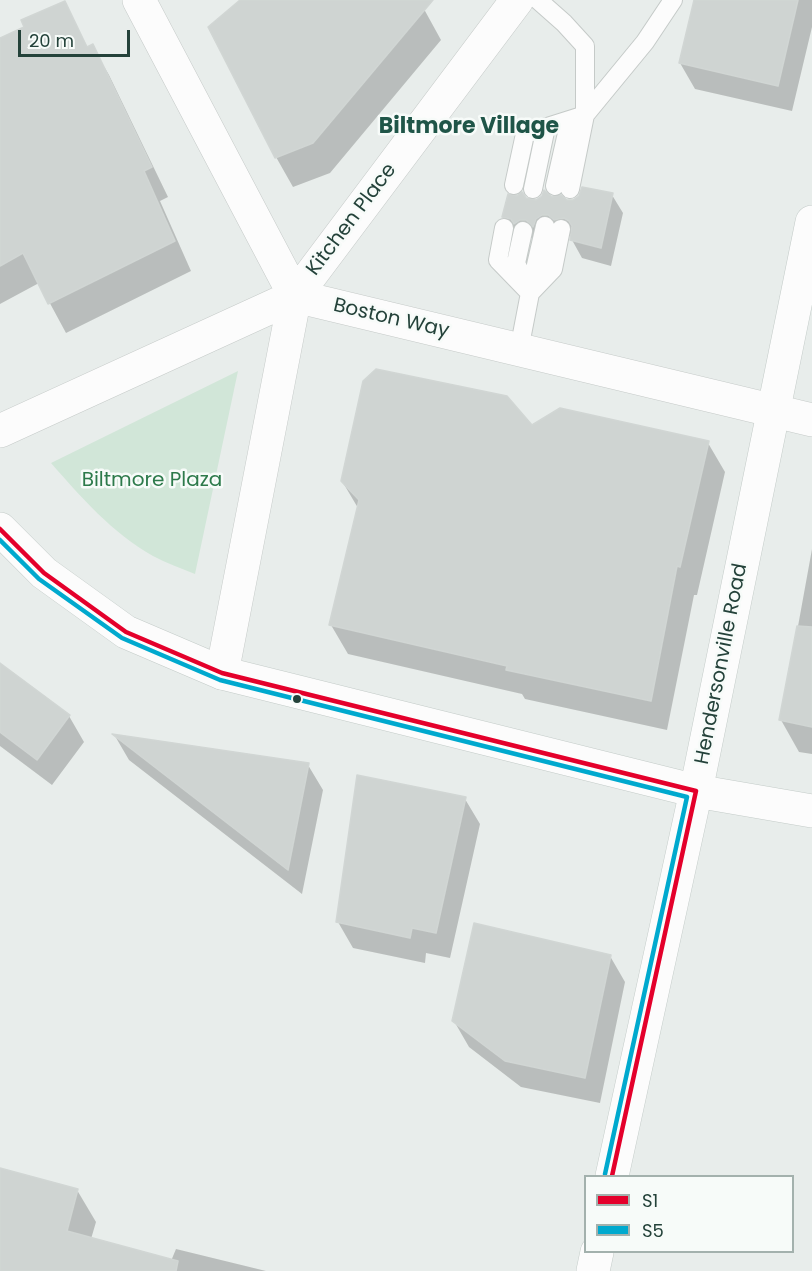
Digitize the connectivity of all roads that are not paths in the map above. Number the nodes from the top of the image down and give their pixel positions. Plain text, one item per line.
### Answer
1 (139, 0) edge
2 (521, 0) edge
3 (673, 0) edge
4 (578, 118) junction
5 (546, 127) junction
6 (514, 185) dead end
7 (562, 188) dead end
8 (532, 189) dead end
9 (812, 222) edge
10 (504, 228) dead end
11 (553, 228) dead end
12 (523, 231) dead end
13 (530, 293) junction
14 (296, 296) junction
15 (519, 350) junction
16 (773, 411) junction
17 (812, 420) edge
18 (0, 431) edge
19 (0, 529) edge
20 (222, 674) junction
21 (696, 791) junction
22 (812, 812) edge
23 (612, 1175) edge
24 (597, 1253) edge
25 (593, 1271) edge

1 - 14 street
2 - 4 lane
2 - 14 street, Kitchen Place
3 - 4 lane
4 - 5 lane
4 - 7 lane
5 - 6 lane
5 - 8 lane
9 - 16 street, Hendersonville Road
10 - 13 lane
11 - 13 lane
12 - 13 lane
13 - 15 lane
14 - 15 street, Boston Way
14 - 18 street
14 - 20 street
15 - 16 street, Boston Way
16 - 17 street, Boston Way
16 - 21 street, Hendersonville Road
19 - 20 street
20 - 21 street
21 - 22 street
21 - 23 street, Hendersonville Road
24 - 25 street

